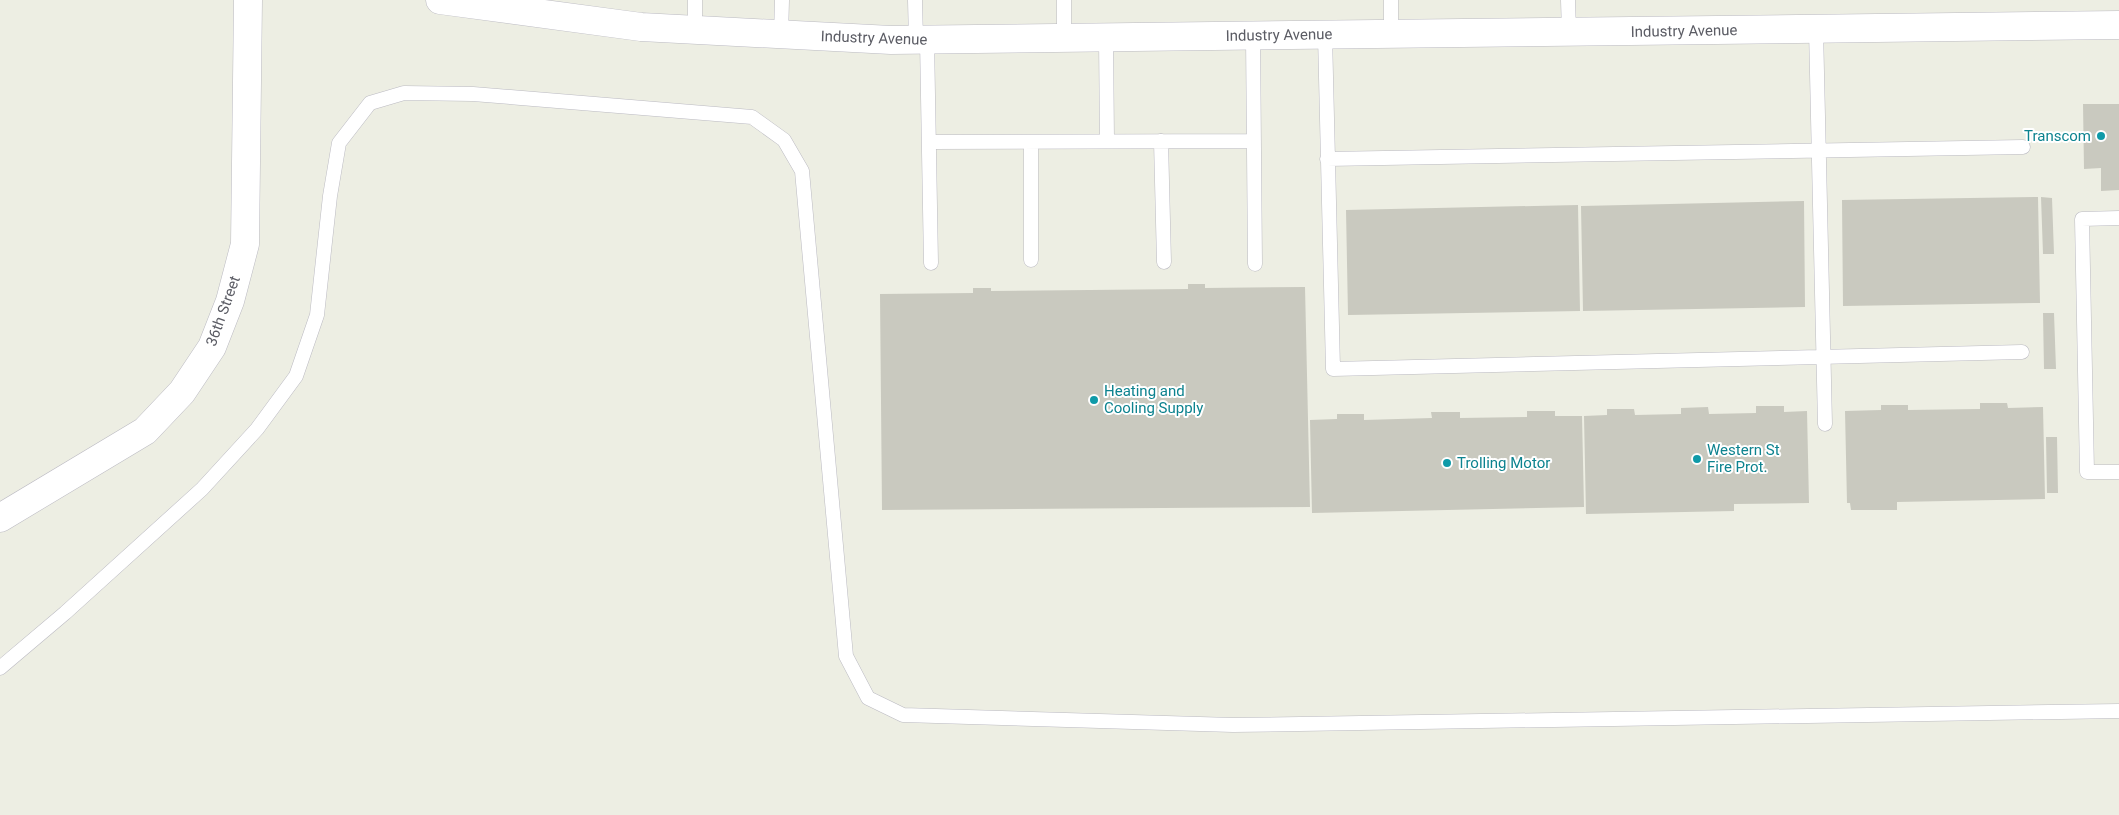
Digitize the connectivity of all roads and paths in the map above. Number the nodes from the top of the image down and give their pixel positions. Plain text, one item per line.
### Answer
1 (248, 0) edge
2 (440, 0) edge
3 (695, 0) edge
4 (782, 0) edge
5 (915, 0) edge
6 (1064, 0) edge
7 (1391, 0) edge
8 (1568, 0) edge
9 (2119, 25) edge
10 (1816, 29) junction
11 (695, 30) junction
12 (1569, 32) junction
13 (781, 34) junction
14 (1392, 34) junction
15 (1325, 35) junction
16 (1253, 36) junction
17 (1064, 38) junction
18 (1106, 38) junction
19 (922, 40) junction
20 (1106, 141) junction
21 (1162, 141) junction
22 (1254, 141) junction
23 (929, 142) junction
24 (1031, 142) junction
25 (2022, 147) dead end
26 (1818, 150) junction
27 (1327, 159) junction
28 (2119, 218) edge
29 (1032, 260) dead end
30 (1164, 262) dead end
31 (931, 263) dead end
32 (1255, 264) dead end
33 (2022, 352) dead end
34 (1824, 356) junction
35 (1825, 424) dead end
36 (2119, 472) edge
37 (0, 518) edge
38 (0, 668) edge
39 (2119, 711) edge

1 - 37 street, 36th Street
2 - 11 street, Industry Avenue
3 - 11 lane
4 - 13 lane
5 - 19 lane
6 - 17 lane
7 - 14 lane
8 - 12 lane
9 - 10 street, Industry Avenue
10 - 12 street, Industry Avenue
10 - 26 lane
11 - 13 street, Industry Avenue
12 - 14 street, Industry Avenue
13 - 19 street, Industry Avenue
14 - 15 street, Industry Avenue
15 - 16 street, Industry Avenue
15 - 27 lane
16 - 18 street, Industry Avenue
16 - 22 lane
17 - 18 street, Industry Avenue
17 - 19 street, Industry Avenue
18 - 20 lane
19 - 23 lane
20 - 21 lane
20 - 24 lane
21 - 22 lane
21 - 30 lane
22 - 32 lane
23 - 24 lane
23 - 31 lane
24 - 29 lane
25 - 26 lane
26 - 27 lane
26 - 34 lane
27 - 34 lane
28 - 36 lane
33 - 34 lane
34 - 35 lane
38 - 39 lane

